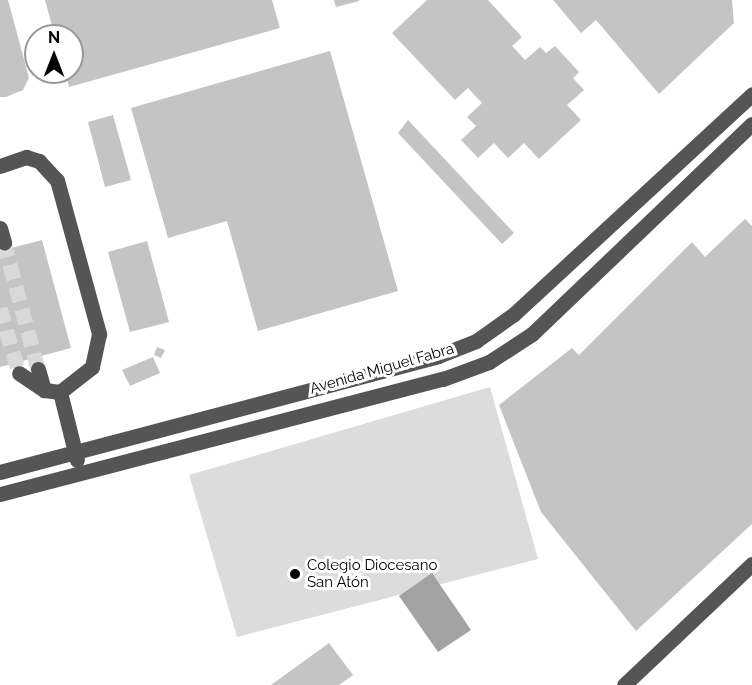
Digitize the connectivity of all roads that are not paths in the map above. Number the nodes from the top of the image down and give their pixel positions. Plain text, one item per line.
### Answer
1 (752, 94) edge
2 (752, 124) edge
3 (0, 166) edge
4 (38, 369) tunnel mouth
5 (19, 373) tunnel mouth
6 (44, 390) junction
7 (60, 392) junction
8 (75, 452) junction
9 (0, 472) edge
10 (80, 472) junction
11 (0, 494) edge
12 (752, 564) edge
13 (624, 685) edge

1 - 8 street, Avenida Miguel Fabra
2 - 10 street, Avenida Miguel Fabra
3 - 7 street
4 - 6 street
5 - 6 street
6 - 7 street
7 - 8 street
8 - 9 street, Avenida Miguel Fabra
8 - 10 street
10 - 11 street, Avenida Miguel Fabra
12 - 13 street

